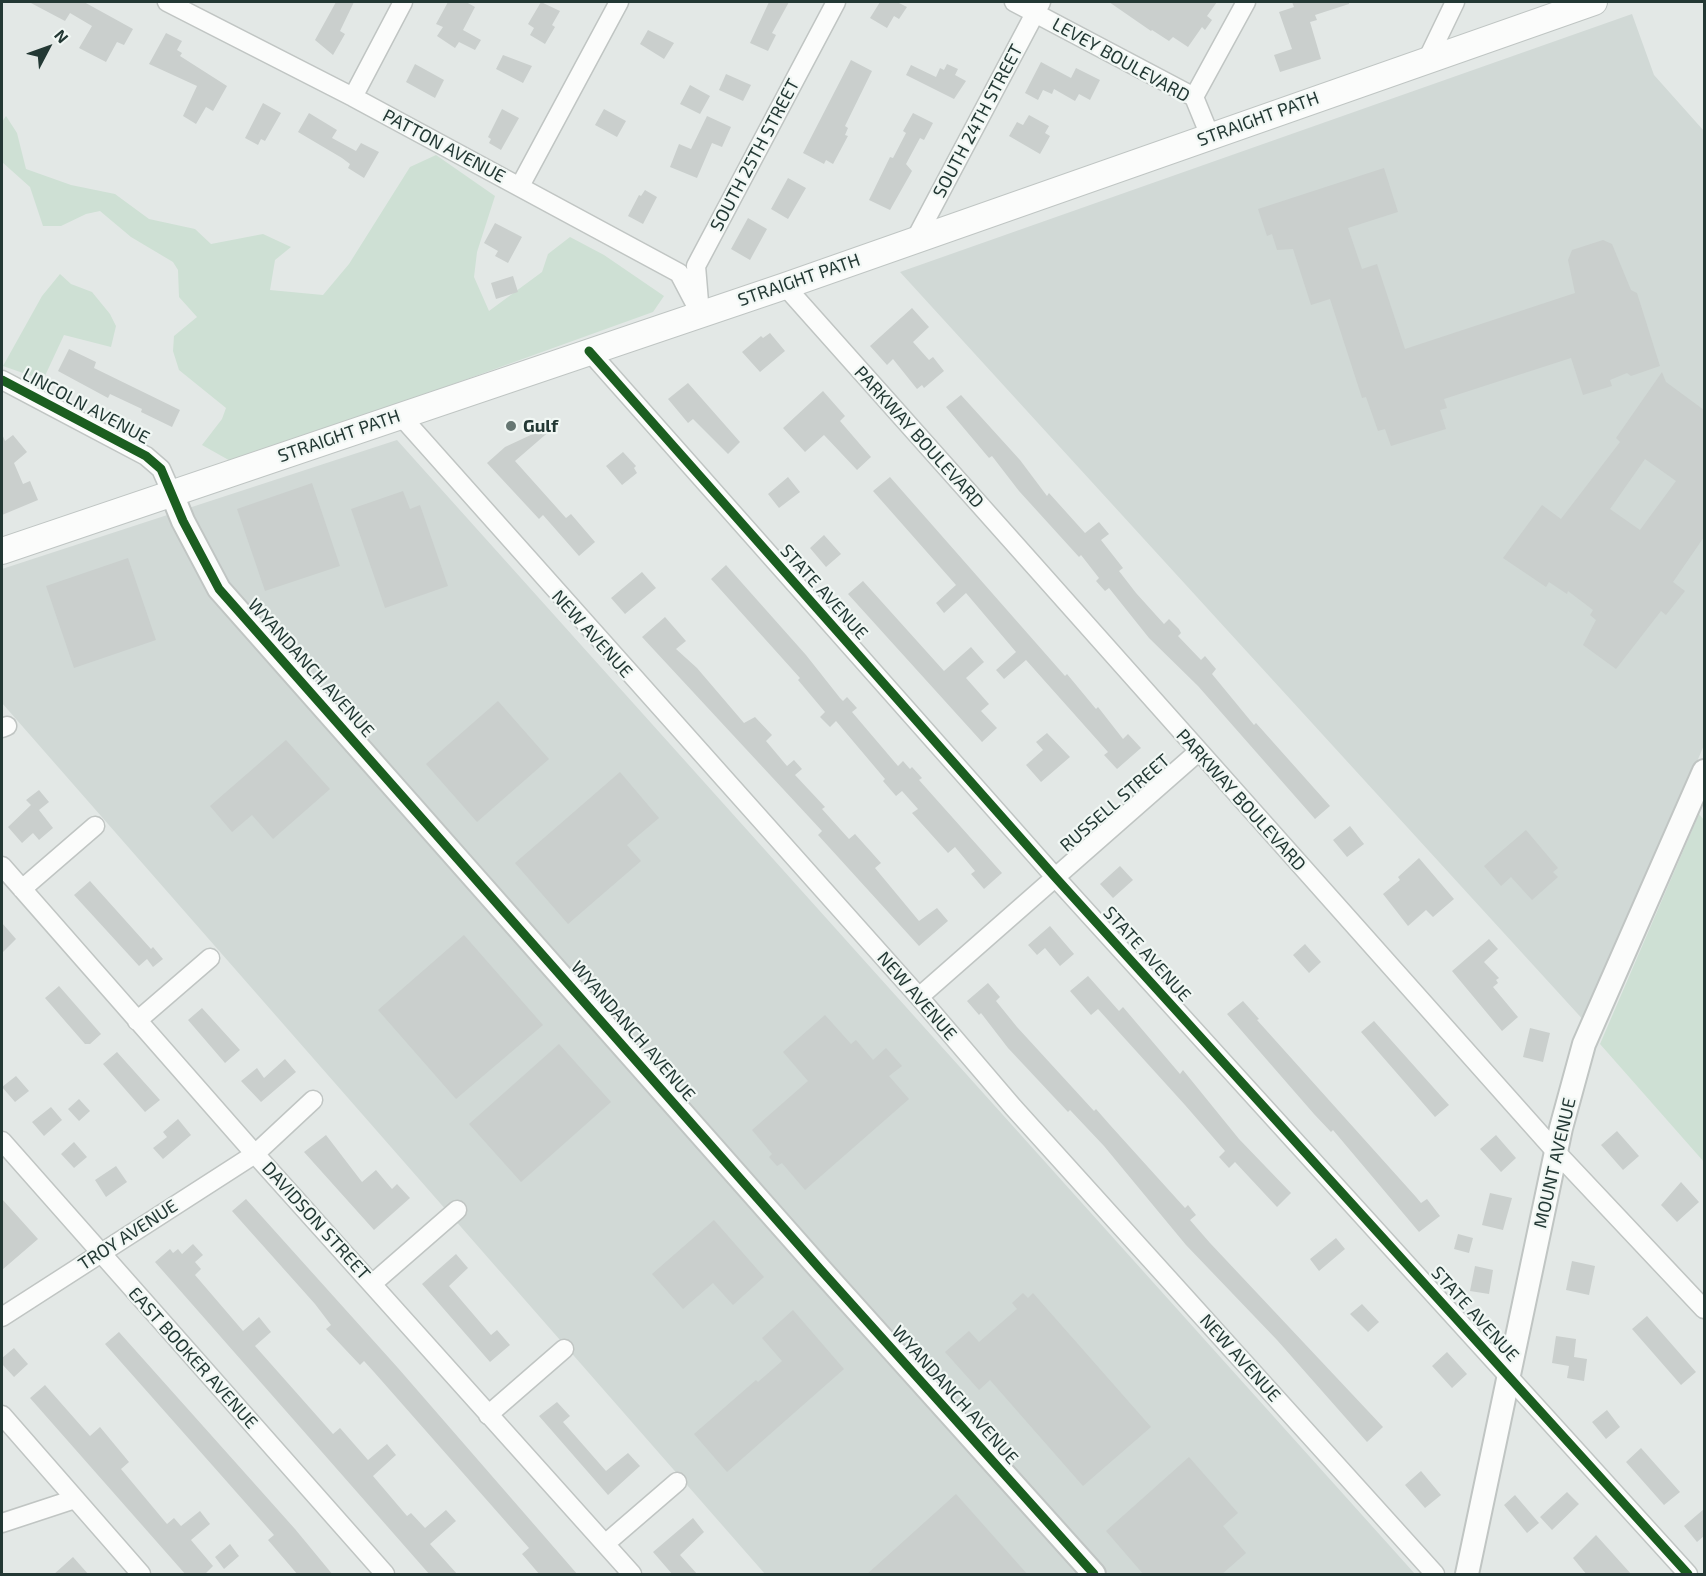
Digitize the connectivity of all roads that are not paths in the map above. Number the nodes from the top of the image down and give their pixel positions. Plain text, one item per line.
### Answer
1 (167, 2) edge
2 (403, 2) edge
3 (619, 2) edge
4 (836, 2) edge
5 (1014, 2) edge
6 (1246, 2) edge
7 (1455, 2) edge
8 (1594, 2) edge
9 (1038, 7) edge
10 (193, 8) edge
11 (1428, 58) junction
12 (353, 97) junction
13 (1194, 97) junction
14 (1210, 136) junction
15 (520, 186) junction
16 (915, 240) junction
17 (784, 286) junction
18 (700, 313) junction
19 (589, 351) junction
20 (2, 380) edge
21 (400, 415) junction
22 (172, 494) junction
23 (2, 551) edge
24 (1198, 752) junction
25 (1702, 785) edge
26 (95, 825) dead end
27 (2, 866) edge
28 (1055, 877) junction
29 (22, 889) junction
30 (210, 958) dead end
31 (920, 998) junction
32 (137, 1021) junction
33 (313, 1100) dead end
34 (2, 1141) edge
35 (1557, 1153) junction
36 (255, 1154) junction
37 (457, 1210) dead end
38 (100, 1252) junction
39 (372, 1284) junction
40 (1704, 1309) edge
41 (2, 1317) edge
42 (564, 1349) dead end
43 (1510, 1378) junction
44 (488, 1414) junction
45 (2, 1415) edge
46 (677, 1482) dead end
47 (75, 1499) junction
48 (2, 1523) edge
49 (605, 1544) junction
50 (141, 1575) edge
51 (385, 1575) edge
52 (632, 1575) edge
53 (1095, 1575) edge
54 (1435, 1575) edge
55 (1467, 1575) edge
56 (1688, 1575) edge

1 - 10 street, PATTON AVENUE
2 - 12 street
3 - 15 street
4 - 18 street, SOUTH 25TH STREET
5 - 9 street, LEVEY BOULEVARD
6 - 13 street
7 - 11 street
8 - 11 main road, STRAIGHT PATH
9 - 13 street, LEVEY BOULEVARD
9 - 16 street, SOUTH 24TH STREET
10 - 12 street, PATTON AVENUE
11 - 14 main road, STRAIGHT PATH
12 - 15 street, PATTON AVENUE
13 - 14 street, LEVEY BOULEVARD
14 - 16 main road, STRAIGHT PATH
15 - 18 street, PATTON AVENUE
16 - 17 main road, STRAIGHT PATH
17 - 18 main road, STRAIGHT PATH
17 - 24 street, PARKWAY BOULEVARD
18 - 19 main road, STRAIGHT PATH
19 - 21 main road, STRAIGHT PATH
19 - 28 street, STATE AVENUE
20 - 22 street, LINCOLN AVENUE
21 - 22 main road, STRAIGHT PATH
21 - 31 street, NEW AVENUE
22 - 23 main road, STRAIGHT PATH
22 - 53 street, WYANDANCH AVENUE
24 - 28 street, RUSSELL STREET
24 - 35 street, PARKWAY BOULEVARD
25 - 35 street, MOUNT AVENUE
26 - 29 street
27 - 29 street, DAVIDSON STREET
28 - 31 street, RUSSELL STREET
28 - 43 street, STATE AVENUE
29 - 32 street, DAVIDSON STREET
30 - 32 street
31 - 54 street, NEW AVENUE
32 - 36 street, DAVIDSON STREET
33 - 36 street, TROY AVENUE
34 - 38 street, EAST BOOKER AVENUE
35 - 40 street, PARKWAY BOULEVARD
35 - 43 street, MOUNT AVENUE
36 - 38 street, TROY AVENUE
36 - 39 street, DAVIDSON STREET
37 - 39 street
38 - 41 street, TROY AVENUE
38 - 51 street, EAST BOOKER AVENUE
39 - 44 street, DAVIDSON STREET
42 - 44 street
43 - 55 street, MOUNT AVENUE
43 - 56 street, STATE AVENUE
44 - 49 street, DAVIDSON STREET
45 - 47 street
46 - 49 street
47 - 48 street
47 - 50 street
49 - 52 street, DAVIDSON STREET

